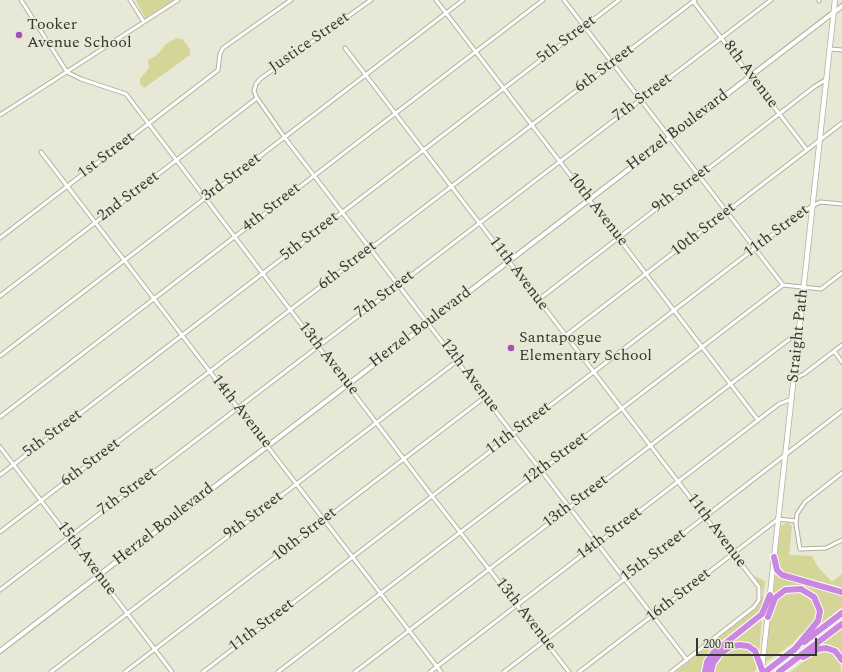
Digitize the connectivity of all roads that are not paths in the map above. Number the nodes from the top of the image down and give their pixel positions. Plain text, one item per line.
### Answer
1 (21, 0) edge
2 (130, 0) edge
3 (178, 0) edge
4 (292, 0) edge
5 (371, 0) edge
6 (436, 0) edge
7 (463, 0) edge
8 (543, 0) edge
9 (564, 0) edge
10 (619, 0) edge
11 (771, 0) edge
12 (835, 0) edge
13 (693, 1) edge
14 (842, 6) edge
15 (834, 12) junction
16 (446, 13) junction
17 (144, 22) junction
18 (584, 27) junction
19 (721, 38) junction
20 (345, 48) dead end
21 (830, 49) junction
22 (842, 50) edge
23 (476, 51) junction
24 (612, 63) junction
25 (67, 72) junction
26 (365, 75) junction
27 (750, 76) junction
28 (827, 79) junction
29 (504, 88) junction
30 (254, 91) joint
31 (257, 98) junction
32 (641, 100) junction
33 (0, 114) edge
34 (395, 114) junction
35 (779, 114) junction
36 (149, 124) junction
37 (842, 124) edge
38 (532, 125) junction
39 (285, 138) junction
40 (670, 138) junction
41 (820, 141) junction
42 (423, 150) junction
43 (807, 150) junction
44 (41, 152) dead end
45 (177, 160) junction
46 (560, 162) junction
47 (314, 175) junction
48 (699, 176) junction
49 (68, 186) junction
50 (452, 187) junction
51 (206, 198) junction
52 (589, 200) junction
53 (813, 204) junction
54 (842, 204) edge
55 (343, 212) junction
56 (727, 212) junction
57 (96, 222) junction
58 (479, 223) junction
59 (234, 237) junction
60 (619, 237) junction
61 (0, 238) edge
62 (371, 248) junction
63 (755, 249) junction
64 (125, 261) junction
65 (509, 261) junction
66 (842, 273) edge
67 (262, 274) junction
68 (646, 274) junction
69 (399, 285) junction
70 (783, 285) junction
71 (804, 288) junction
72 (0, 296) edge
73 (153, 299) junction
74 (538, 300) junction
75 (290, 310) junction
76 (674, 311) junction
77 (428, 322) junction
78 (799, 335) junction
79 (182, 336) junction
80 (565, 336) junction
81 (842, 345) edge
82 (318, 346) junction
83 (702, 347) junction
84 (834, 352) junction
85 (0, 356) edge
86 (457, 361) junction
87 (842, 362) edge
88 (210, 372) junction
89 (593, 372) junction
90 (794, 379) junction
91 (730, 383) junction
92 (347, 384) junction
93 (485, 397) junction
94 (792, 400) junction
95 (238, 408) junction
96 (622, 409) junction
97 (842, 411) edge
98 (0, 417) edge
99 (758, 420) junction
100 (377, 423) junction
101 (513, 434) junction
102 (650, 445) junction
103 (0, 447) edge
104 (267, 447) junction
105 (785, 455) junction
106 (404, 459) junction
107 (13, 465) junction
108 (541, 470) junction
109 (842, 473) edge
110 (0, 475) edge
111 (678, 482) junction
112 (296, 484) junction
113 (432, 496) junction
114 (42, 501) junction
115 (570, 507) junction
116 (705, 517) junction
117 (778, 520) junction
118 (324, 521) junction
119 (796, 521) junction
120 (0, 532) edge
121 (461, 532) junction
122 (69, 537) junction
123 (842, 540) edge
124 (598, 543) junction
125 (733, 554) junction
126 (352, 557) junction
127 (774, 557) junction
128 (489, 568) junction
129 (99, 576) junction
130 (625, 578) junction
131 (0, 590) edge
132 (842, 592) edge
133 (380, 594) junction
134 (770, 595) junction
135 (517, 605) junction
136 (842, 613) edge
137 (128, 614) junction
138 (654, 615) junction
139 (768, 617) junction
140 (842, 624) edge
141 (409, 630) junction
142 (545, 640) junction
143 (155, 649) junction
144 (794, 650) junction
145 (0, 651) edge
146 (687, 660) junction
147 (842, 660) edge
148 (437, 666) junction
149 (785, 667) junction
150 (763, 671) edge
151 (51, 672) edge
152 (125, 672) edge
153 (172, 672) edge
154 (203, 672) edge
155 (278, 672) edge
156 (355, 672) edge
157 (430, 672) edge
158 (441, 672) edge
159 (504, 672) edge
160 (569, 672) edge
161 (579, 672) edge
162 (671, 672) edge
163 (705, 672) edge
164 (711, 672) edge
165 (779, 672) edge

1 - 25 street
2 - 17 street
3 - 17 street
4 - 36 street, 1st Street
5 - 30 street, Justice Street
6 - 16 street, 10th Avenue
7 - 16 street, 3rd Street
8 - 23 street, 4th Street
9 - 18 street
10 - 18 street, 5th Street
11 - 19 street, 7th Street
12 - 15 main road, Straight Path
13 - 19 street, 8th Avenue
13 - 24 street, 6th Street
14 - 15 street, Herzel Boulevard
15 - 21 main road, Straight Path
15 - 27 street, Herzel Boulevard
16 - 23 street, 10th Avenue
16 - 26 street, 3rd Street
17 - 25 street
18 - 24 street
18 - 29 street, 5th Street
19 - 27 street, 8th Avenue
19 - 32 street, 7th Street
20 - 26 street, 11th Avenue
21 - 22 street
21 - 28 main road, Straight Path
23 - 29 street, 10th Avenue
23 - 34 street, 4th Street
24 - 32 street
24 - 38 street, 6th Street
25 - 33 street
25 - 36 street, 13th Avenue
26 - 34 street, 11th Avenue
26 - 39 street, 3rd Street
27 - 35 street, 8th Avenue
27 - 40 street, Herzel Boulevard
28 - 35 street, 9th Street
28 - 41 main road, Straight Path
29 - 38 street, 10th Avenue
29 - 42 street, 5th Street
30 - 31 street, 12th Avenue
31 - 39 street, 12th Avenue
31 - 45 street, 2nd Street
32 - 40 street
32 - 46 street, 7th Street
34 - 42 street, 11th Avenue
34 - 47 street, 4th Street
35 - 43 street, 8th Avenue
35 - 48 street, 9th Street
36 - 45 street, 13th Avenue
36 - 49 street, 1st Street
37 - 41 street, 10th Street
38 - 46 street, 10th Avenue
38 - 50 street, 6th Street
39 - 47 street, 12th Avenue
39 - 51 street, 3rd Street
40 - 48 street
40 - 52 street, Herzel Boulevard
41 - 43 street, 10th Street
41 - 53 main road, Straight Path
42 - 50 street, 11th Avenue
42 - 55 street, 5th Street
43 - 56 street, 10th Street
44 - 49 street, 14th Avenue
45 - 51 street, 13th Avenue
45 - 57 street, 2nd Street
46 - 52 street, 10th Avenue
46 - 58 street, 7th Street
47 - 55 street, 12th Avenue
47 - 59 street, 4th Street
48 - 56 street
48 - 60 street, 9th Street
49 - 57 street, 14th Avenue
49 - 61 street, 1st Street
50 - 58 street, 11th Avenue
50 - 62 street, 6th Street
51 - 59 street, 13th Avenue
51 - 64 street, 3rd Street
52 - 60 street, 10th Avenue
52 - 65 street, Herzel Boulevard
53 - 54 street, 11th Street
53 - 63 street, 11th Street
53 - 71 main road, Straight Path
55 - 62 street, 12th Avenue
55 - 67 street, 5th Street
56 - 63 street
56 - 68 street, 10th Street
57 - 64 street, 14th Avenue
57 - 72 street, 2nd Street
58 - 65 street, 11th Avenue
58 - 69 street, 7th Street
59 - 67 street, 13th Avenue
59 - 73 street, 4th Street
60 - 68 street, 10th Avenue
60 - 74 street, 9th Street
62 - 69 street, 12th Avenue
62 - 75 street, 6th Street
63 - 70 street
63 - 76 street, 11th Street
64 - 73 street, 14th Avenue
64 - 85 street, 3rd Street
65 - 74 street, 11th Avenue
65 - 77 street, Herzel Boulevard
66 - 71 street
67 - 75 street, 13th Avenue
67 - 79 street, 5th Street
68 - 76 street, 10th Avenue
68 - 80 street, 10th Street
69 - 77 street, 12th Avenue
69 - 82 street, 7th Street
70 - 71 street
70 - 83 street, 12th Street
71 - 78 main road, Straight Path
73 - 79 street, 14th Avenue
73 - 98 street, 4th Street
74 - 80 street, 11th Avenue
75 - 82 street, 13th Avenue
75 - 88 street, 6th Street
76 - 83 street, 10th Avenue
76 - 89 street, 11th Street
77 - 86 street, 12th Avenue
77 - 92 street, Herzel Boulevard
78 - 90 main road, Straight Path
78 - 91 street, 13th Street
79 - 88 street, 14th Avenue
79 - 107 street, 5th Street
80 - 89 street, 11th Avenue
81 - 84 street
82 - 92 street, 13th Avenue
82 - 95 street, 7th Street
83 - 91 street, 10th Avenue
83 - 96 street, 12th Street
84 - 87 street
84 - 90 street
86 - 93 street, 12th Avenue
86 - 100 street, 9th Street
88 - 95 street, 14th Avenue
88 - 114 street, 6th Street
89 - 96 street, 11th Avenue
89 - 101 street, 11th Street
90 - 94 main road, Straight Path
91 - 99 street, 10th Avenue
91 - 102 street, 13th Street
92 - 100 street, 13th Avenue
92 - 104 street, Herzel Boulevard
93 - 101 street, 12th Avenue
93 - 106 street, 10th Street
94 - 99 street, 14th Street
94 - 105 main road, Straight Path
95 - 104 street, 14th Avenue
95 - 122 street, 7th Street
96 - 102 street, 11th Avenue
96 - 108 street, 12th Street
97 - 105 street, 15th Street
99 - 111 street, 14th Street
100 - 106 street, 13th Avenue
100 - 112 street, 9th Street
101 - 108 street, 12th Avenue
101 - 113 street, 11th Street
102 - 111 street, 11th Avenue
102 - 115 street, 13th Street
103 - 107 street, 15th Avenue
104 - 112 street, 14th Avenue
104 - 129 street, Herzel Boulevard
105 - 116 street, 15th Street
105 - 117 main road, Straight Path
106 - 113 street, 13th Avenue
106 - 118 street, 10th Street
107 - 110 street, 5th Street
107 - 114 street, 15th Avenue
108 - 115 street, 12th Avenue
108 - 121 street, 12th Street
109 - 119 street
111 - 116 street, 11th Avenue
111 - 124 street, 14th Street
112 - 118 street, 14th Avenue
112 - 137 street, 9th Street
113 - 121 street, 13th Avenue
113 - 126 street, 11th Street
114 - 120 street, 6th Street
114 - 122 street, 15th Avenue
115 - 124 street, 12th Avenue
115 - 128 street, 13th Street
116 - 125 street, 11th Avenue
116 - 130 street, 15th Street
117 - 119 street
117 - 125 street, 16th Street
117 - 127 main road, Straight Path
118 - 126 street, 14th Avenue
118 - 143 street, 10th Street
119 - 123 street
121 - 128 street, 13th Avenue
121 - 133 street, 12th Street
122 - 129 street, 15th Avenue
122 - 131 street, 7th Street
124 - 130 street, 12th Avenue
124 - 135 street, 14th Street
125 - 138 street, 16th Street
125 - 146 street, 11th Avenue
126 - 133 street, 14th Avenue
126 - 154 street, 11th Street
127 - 132 highway
127 - 134 main road, Straight Path
128 - 135 street, 13th Avenue
128 - 141 street, 13th Street
129 - 137 street, 15th Avenue
129 - 145 street, Herzel Boulevard
130 - 138 street, 12th Avenue
130 - 142 street, 15th Street
133 - 141 street, 14th Avenue
133 - 155 street, 12th Street
134 - 139 main road, Straight Path
134 - 163 highway
135 - 142 street, 13th Avenue
135 - 148 street, 14th Street
136 - 144 highway
137 - 143 street, 15th Avenue
137 - 151 street, 9th Street
138 - 146 street, 12th Avenue
138 - 161 street, 16th Street
139 - 144 highway
139 - 150 main road, Straight Path
140 - 149 highway
141 - 148 street, 14th Avenue
141 - 156 street, 13th Street
142 - 159 street, 15th Street
142 - 160 street, 13th Avenue
143 - 152 street, 10th Street
143 - 153 street, 15th Avenue
144 - 150 highway
146 - 162 street
147 - 149 highway
148 - 157 street, 14th Street
148 - 158 street, 14th Avenue
149 - 165 highway
150 - 164 highway

